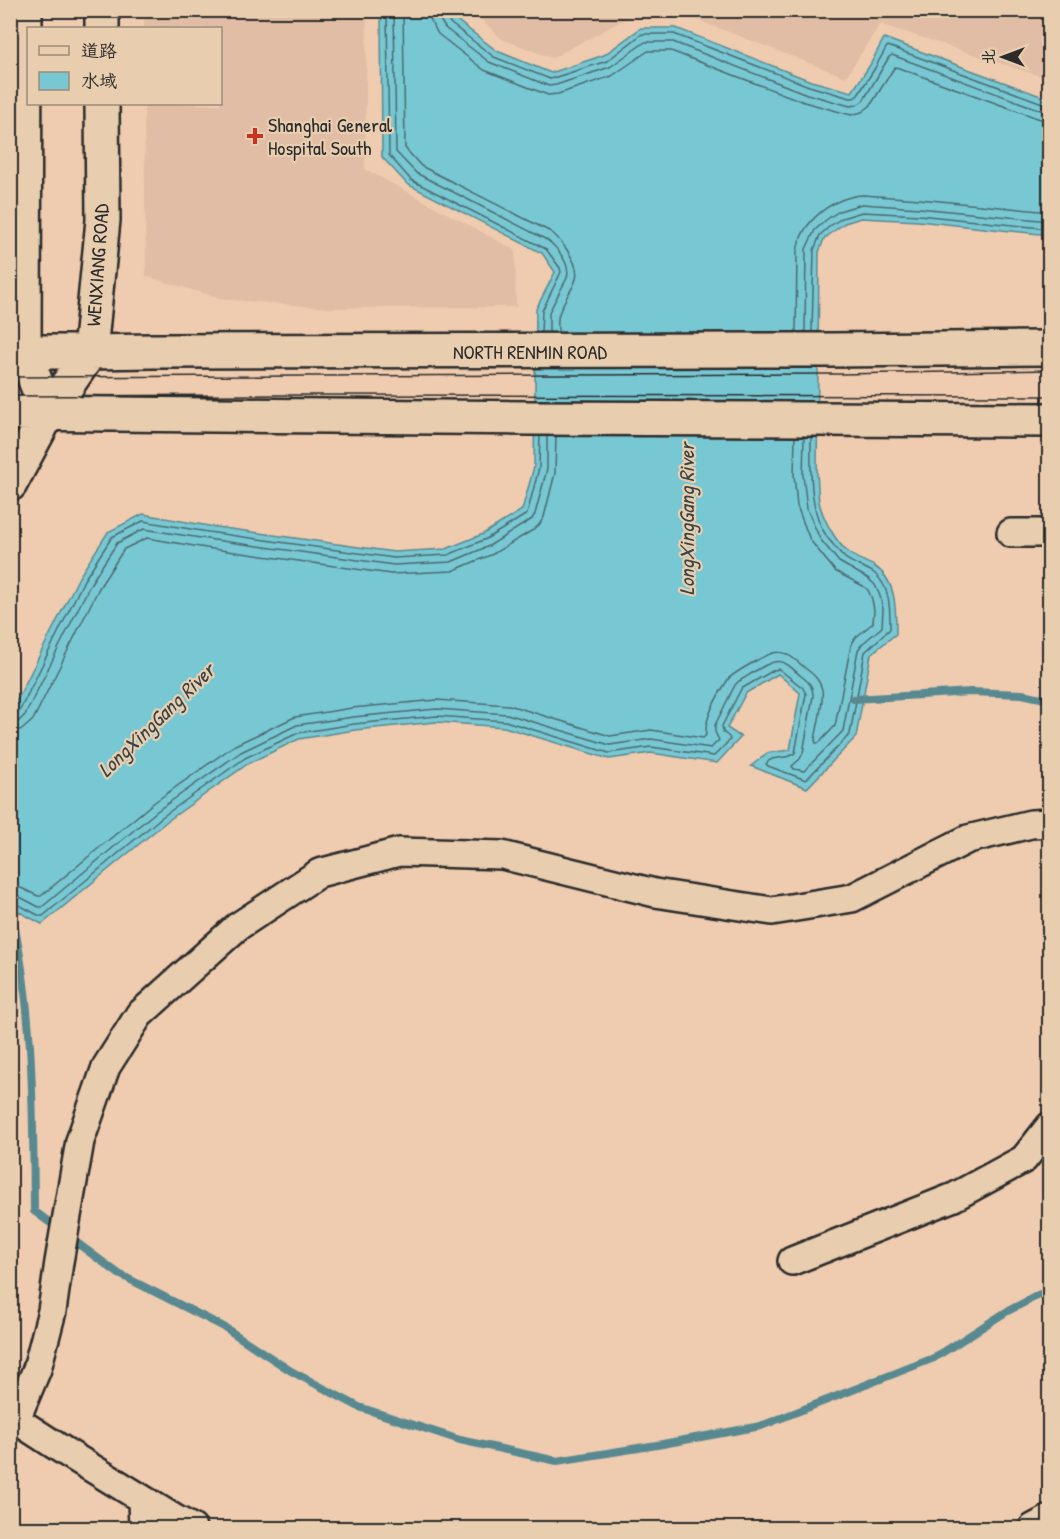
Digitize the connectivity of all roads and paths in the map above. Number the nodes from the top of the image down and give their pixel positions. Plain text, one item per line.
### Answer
1 (25, 10) edge
2 (102, 10) edge
3 (102, 27) edge
4 (102, 105) edge
5 (1050, 348) edge
6 (17, 352) edge
7 (90, 352) junction
8 (10, 413) edge
9 (48, 413) junction
10 (1050, 420) edge
11 (10, 484) edge
12 (1011, 533) dead end
13 (1050, 533) edge
14 (1050, 824) edge
15 (1050, 1126) edge
16 (792, 1261) dead end
17 (13, 1417) edge
18 (142, 1500) junction
19 (1050, 1519) edge
20 (143, 1528) edge
21 (192, 1528) edge
22 (1033, 1528) edge

1 - 6 main road
2 - 3 main road
4 - 7 main road, WENXIANG ROAD
5 - 7 main road, NORTH RENMIN ROAD
6 - 7 main road, NORTH RENMIN ROAD
6 - 9 main road
7 - 9 main road, WENXIANG ROAD
8 - 9 main road
9 - 10 main road
9 - 11 main road, WENXIANG ROAD
12 - 13 street
14 - 17 street
15 - 16 street
17 - 18 street
18 - 20 street
18 - 21 street
19 - 22 street

